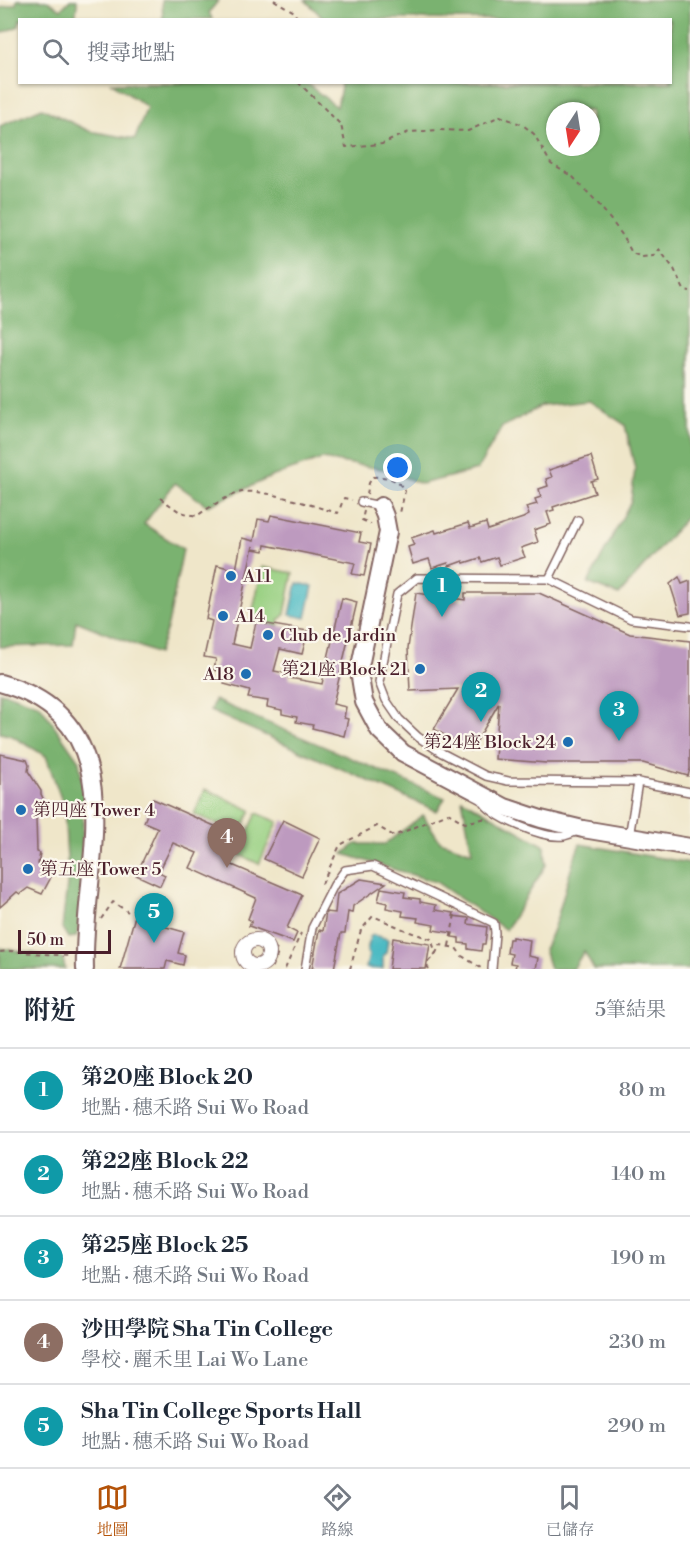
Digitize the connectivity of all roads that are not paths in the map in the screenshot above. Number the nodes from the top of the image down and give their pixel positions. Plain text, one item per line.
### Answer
1 (369, 504) road end
2 (579, 520) dead end
3 (549, 579) junction
4 (690, 626) edge
5 (0, 683) edge
6 (638, 782) junction
7 (690, 792) edge
8 (629, 837) junction
9 (690, 847) edge
10 (80, 963) edge
11 (305, 969) edge
12 (492, 969) edge

1 - 8 street
2 - 3 lane
3 - 4 lane
3 - 6 lane
5 - 10 street
6 - 7 lane
6 - 8 lane
8 - 9 street
11 - 12 lane

